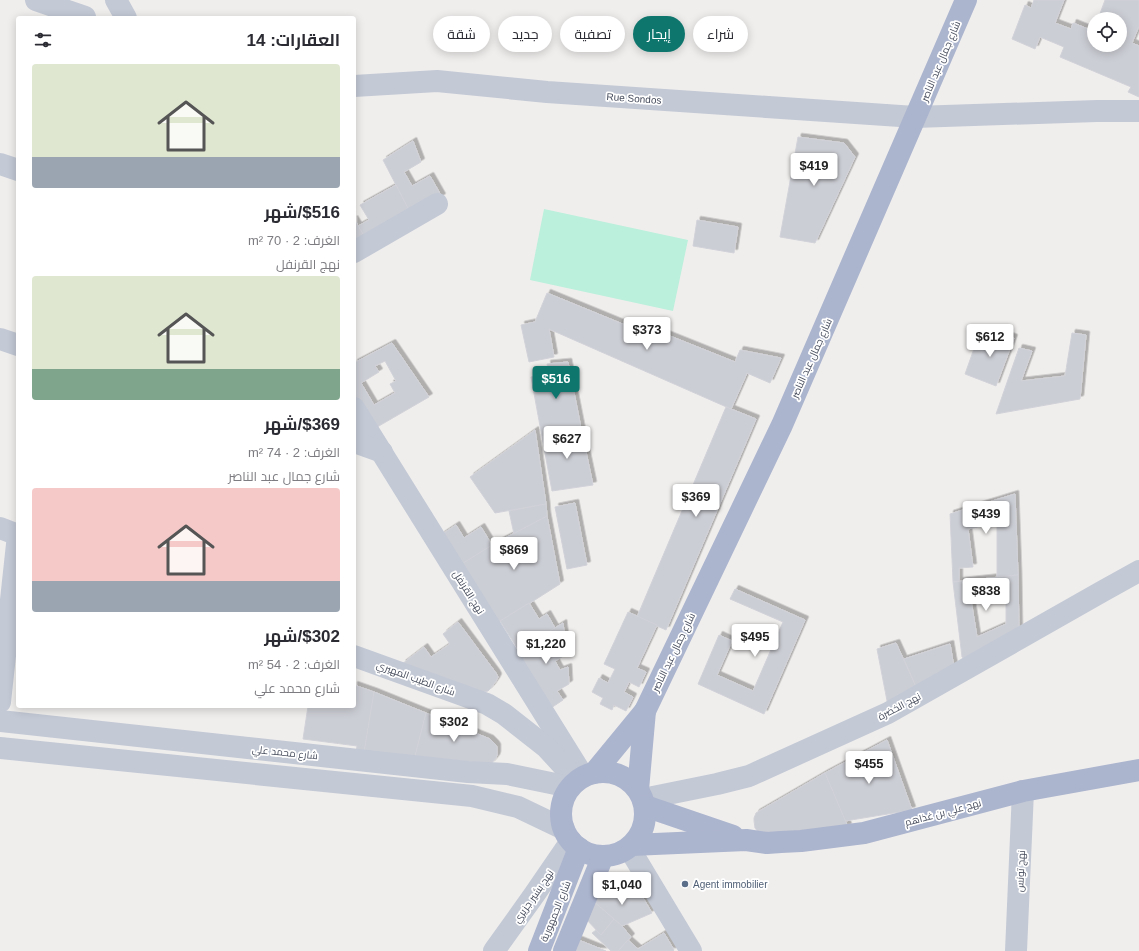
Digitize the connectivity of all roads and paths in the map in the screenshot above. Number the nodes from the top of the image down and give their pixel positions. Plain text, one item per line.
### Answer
1 (36, 0) edge
2 (116, 0) edge
3 (966, 0) edge
4 (86, 12) edge
5 (125, 16) edge
6 (356, 86) edge
7 (1139, 111) edge
8 (915, 117) junction
9 (0, 164) edge
10 (16, 169) edge
11 (437, 204) dead end
12 (356, 251) edge
13 (0, 339) edge
14 (16, 344) edge
15 (356, 411) edge
16 (356, 443) edge
17 (382, 452) junction
18 (0, 528) edge
19 (16, 534) edge
20 (16, 554) edge
21 (1139, 571) edge
22 (356, 657) edge
23 (0, 702) edge
24 (645, 712) junction
25 (0, 721) edge
26 (0, 748) edge
27 (1139, 770) edge
28 (581, 779) junction
29 (1023, 790) junction
30 (642, 798) junction
31 (571, 839) junction
32 (746, 840) junction
33 (630, 847) junction
34 (604, 856) junction
35 (494, 951) edge
36 (539, 951) edge
37 (564, 951) edge
38 (691, 951) edge
39 (1016, 951) edge

1 - 4 street
2 - 5 street
3 - 8 main road, شارع جمال عبد الناصر
6 - 8 street, Rue Sondos
7 - 8 street, Rue Sondos
8 - 24 main road, شارع جمال عبد الناصر
9 - 10 street
11 - 12 street
13 - 14 street
15 - 17 street, نهج القرنفل
16 - 17 street
17 - 28 street, نهج القرنفل
18 - 19 street
20 - 23 street
21 - 30 street, نهج الخضرة
22 - 28 street, شارع الطيب المهيري
24 - 28 main road, شارع جمال عبد الناصر
24 - 30 main road, شارع جمال عبد الناصر
25 - 28 street, شارع محمد علي
26 - 31 street
27 - 29 main road, نهج علي بن غذاهم
28 - 30 main road
28 - 31 main road
29 - 32 main road, نهج علي بن غذاهم
29 - 39 street, نهج تونس
30 - 32 main road, نهج علي بن غذاهم
30 - 33 main road
31 - 34 main road
31 - 35 street, نهج بشير جزيري
31 - 36 main road, شارع الجمهورية
32 - 33 main road, نهج علي بن غذاهم
33 - 34 main road
33 - 38 street
34 - 37 main road

